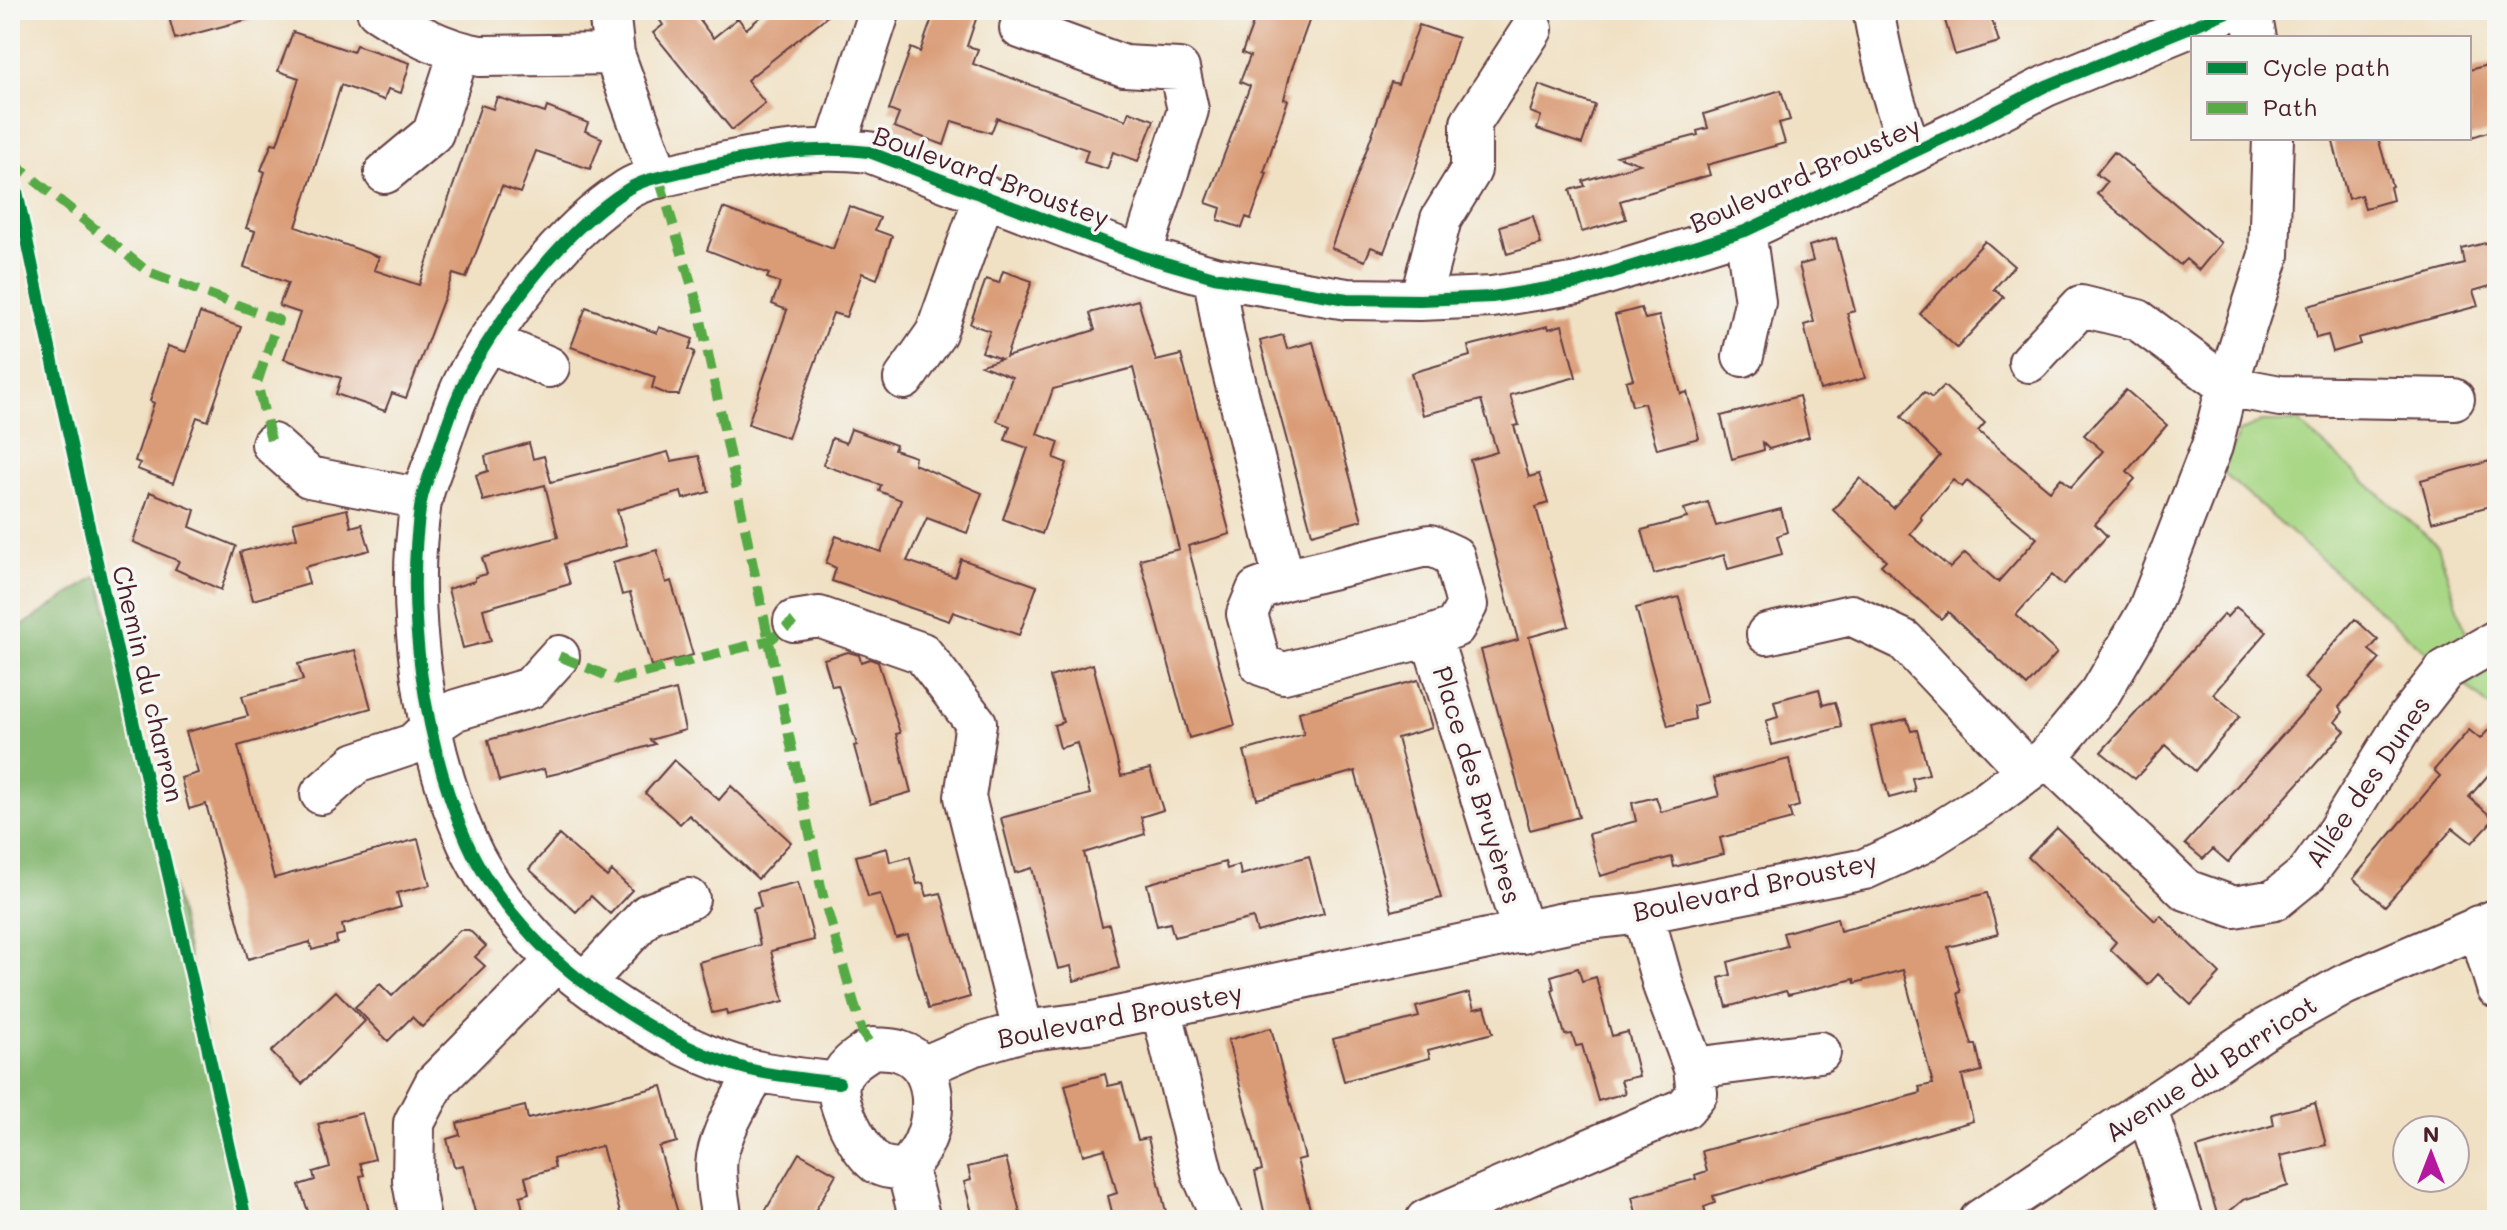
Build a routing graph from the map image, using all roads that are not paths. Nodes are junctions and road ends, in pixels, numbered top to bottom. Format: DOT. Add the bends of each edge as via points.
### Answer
graph roads {
  1 [pos="377,10"];
  2 [pos="609,10"];
  3 [pos="880,10"];
  4 [pos="1873,10"];
  5 [pos="2232,10"];
  6 [pos="2250,10"];
  7 [pos="1020,28"];
  8 [pos="1532,29"];
  9 [pos="2256,36"];
  10 [pos="459,53"];
  11 [pos="614,54"];
  12 [pos="2273,140"];
  13 [pos="835,148"];
  14 [pos="1912,151"];
  15 [pos="385,173"];
  16 [pos="659,178"];
  17 [pos="984,198"];
  18 [pos="1745,231"];
  19 [pos="1141,256"];
  20 [pos="1214,277"];
  21 [pos="1420,300"];
  22 [pos="490,342"];
  23 [pos="1743,356"];
  24 [pos="2029,362"];
  25 [pos="549,367"];
  26 [pos="904,379"];
  27 [pos="2227,386"];
  28 [pos="2454,399"];
  29 [pos="272,444"];
  30 [pos="422,499"];
  31 [pos="1284,580"];
  32 [pos="794,621"];
  33 [pos="1767,634"];
  34 [pos="1431,636"];
  35 [pos="2497,640"];
  36 [pos="559,656"];
  37 [pos="432,726"];
  38 [pos="2038,764"];
  39 [pos="321,794"];
  40 [pos="689,899"];
  41 [pos="1643,913"];
  42 [pos="2488,923"];
  43 [pos="1523,933"];
  44 [pos="570,972"];
  45 [pos="2497,988"];
  46 [pos="1161,1008"];
  47 [pos="1023,1031"];
  48 [pos="1820,1052"];
  49 [pos="923,1067"];
  50 [pos="1694,1068"];
  51 [pos="757,1071"];
  52 [pos="839,1083"];
  53 [pos="2147,1110"];
  54 [pos="907,1169"];
  55 [pos="420,1220"];
  56 [pos="722,1220"];
  57 [pos="920,1220"];
  58 [pos="1223,1220"];
  59 [pos="1426,1220"];
  60 [pos="1980,1220"];
  61 [pos="2183,1220"];
  1 -- 10 [label="street"];
  2 -- 11 [label="street"];
  3 -- 13 [label="street"];
  4 -- 14 [label="street" via="1882,64"];
  5 -- 14 [label="street, Boulevard Broustey" via="2046,86"];
  6 -- 9 [label="street"];
  7 -- 19 [label="street" via="1124,66 1179,69 1188,110"];
  8 -- 21 [label="street" via="1471,123 1471,170 1441,219"];
  10 -- 11 [label="street"];
  10 -- 15 [label="street" via="433,133"];
  11 -- 16 [label="street"];
  12 -- 27 [label="street, Boulevard Broustey" via="2269,255"];
  13 -- 16 [label="street, Boulevard Broustey" via="787,150"];
  13 -- 17 [label="street, Boulevard Broustey" via="869,152"];
  14 -- 18 [label="street, Boulevard Broustey"];
  16 -- 22 [label="street, Boulevard Broustey" via="632,187 600,209 518,294"];
  17 -- 19 [label="street, Boulevard Broustey"];
  17 -- 26 [label="street" via="936,333"];
  18 -- 21 [label="street, Boulevard Broustey" via="1578,283 1492,297"];
  18 -- 23 [label="street" via="1755,302"];
  19 -- 20 [label="street, Boulevard Broustey"];
  20 -- 21 [label="street, Boulevard Broustey" via="1347,299"];
  20 -- 31 [label="street"];
  22 -- 25 [label="street"];
  22 -- 30 [label="street, Boulevard Broustey" via="460,394"];
  24 -- 27 [label="street" via="2081,306 2138,320"];
  27 -- 28 [label="street" via="2280,396"];
  27 -- 38 [label="street, Boulevard Broustey" via="2212,446 2147,613 2101,692"];
  29 -- 30 [label="street" via="309,477"];
  30 -- 37 [label="street, Boulevard Broustey" via="417,629"];
  31 -- 34 [label="street, Place des Bruyères" via="1430,545 1454,556 1467,605 1455,627"];
  31 -- 34 [label="street, Place des Bruyères" via="1257,590 1247,614 1261,665 1284,673"];
  32 -- 47 [label="street" via="819,617 922,653 976,723 965,797"];
  33 -- 38 [label="street, Allée des Dunes" via="1851,615 1904,640"];
  34 -- 43 [label="street, Place des Bruyères"];
  35 -- 38 [label="street, Allée des Dunes" via="2445,670 2406,720 2307,874 2275,900 2234,907 2186,890"];
  36 -- 37 [label="street" via="530,688 456,710"];
  37 -- 39 [label="street" via="413,744 356,763"];
  37 -- 44 [label="street, Boulevard Broustey" via="447,788 469,845 494,889"];
  38 -- 41 [label="street, Boulevard Broustey" via="1920,844 1865,869"];
  40 -- 44 [label="street" via="648,914"];
  41 -- 43 [label="street, Boulevard Broustey"];
  41 -- 50 [label="street"];
  42 -- 45 [label="street"];
  42 -- 53 [label="street, Avenue du Barricot" via="2344,985 2265,1029"];
  43 -- 46 [label="street, Boulevard Broustey"];
  44 -- 51 [label="street, Boulevard Broustey" via="640,1021"];
  44 -- 55 [label="street" via="435,1083 414,1123 413,1181"];
  46 -- 47 [label="street, Boulevard Broustey"];
  46 -- 58 [label="street" via="1203,1176"];
  47 -- 49 [label="street, Boulevard Broustey"];
  48 -- 50 [label="street"];
  49 -- 52 [label="street" via="898,1050 873,1048 853,1060"];
  49 -- 54 [label="street" via="933,1099 931,1116 923,1146"];
  50 -- 59 [label="street" via="1697,1093 1685,1108"];
  51 -- 52 [label="street, Boulevard Broustey"];
  51 -- 56 [label="street" via="728,1123 717,1158"];
  52 -- 54 [label="street" via="849,1126 862,1147 878,1164"];
  53 -- 60 [label="street, Avenue du Barricot"];
  53 -- 61 [label="street"];
  54 -- 57 [label="street"];
}
